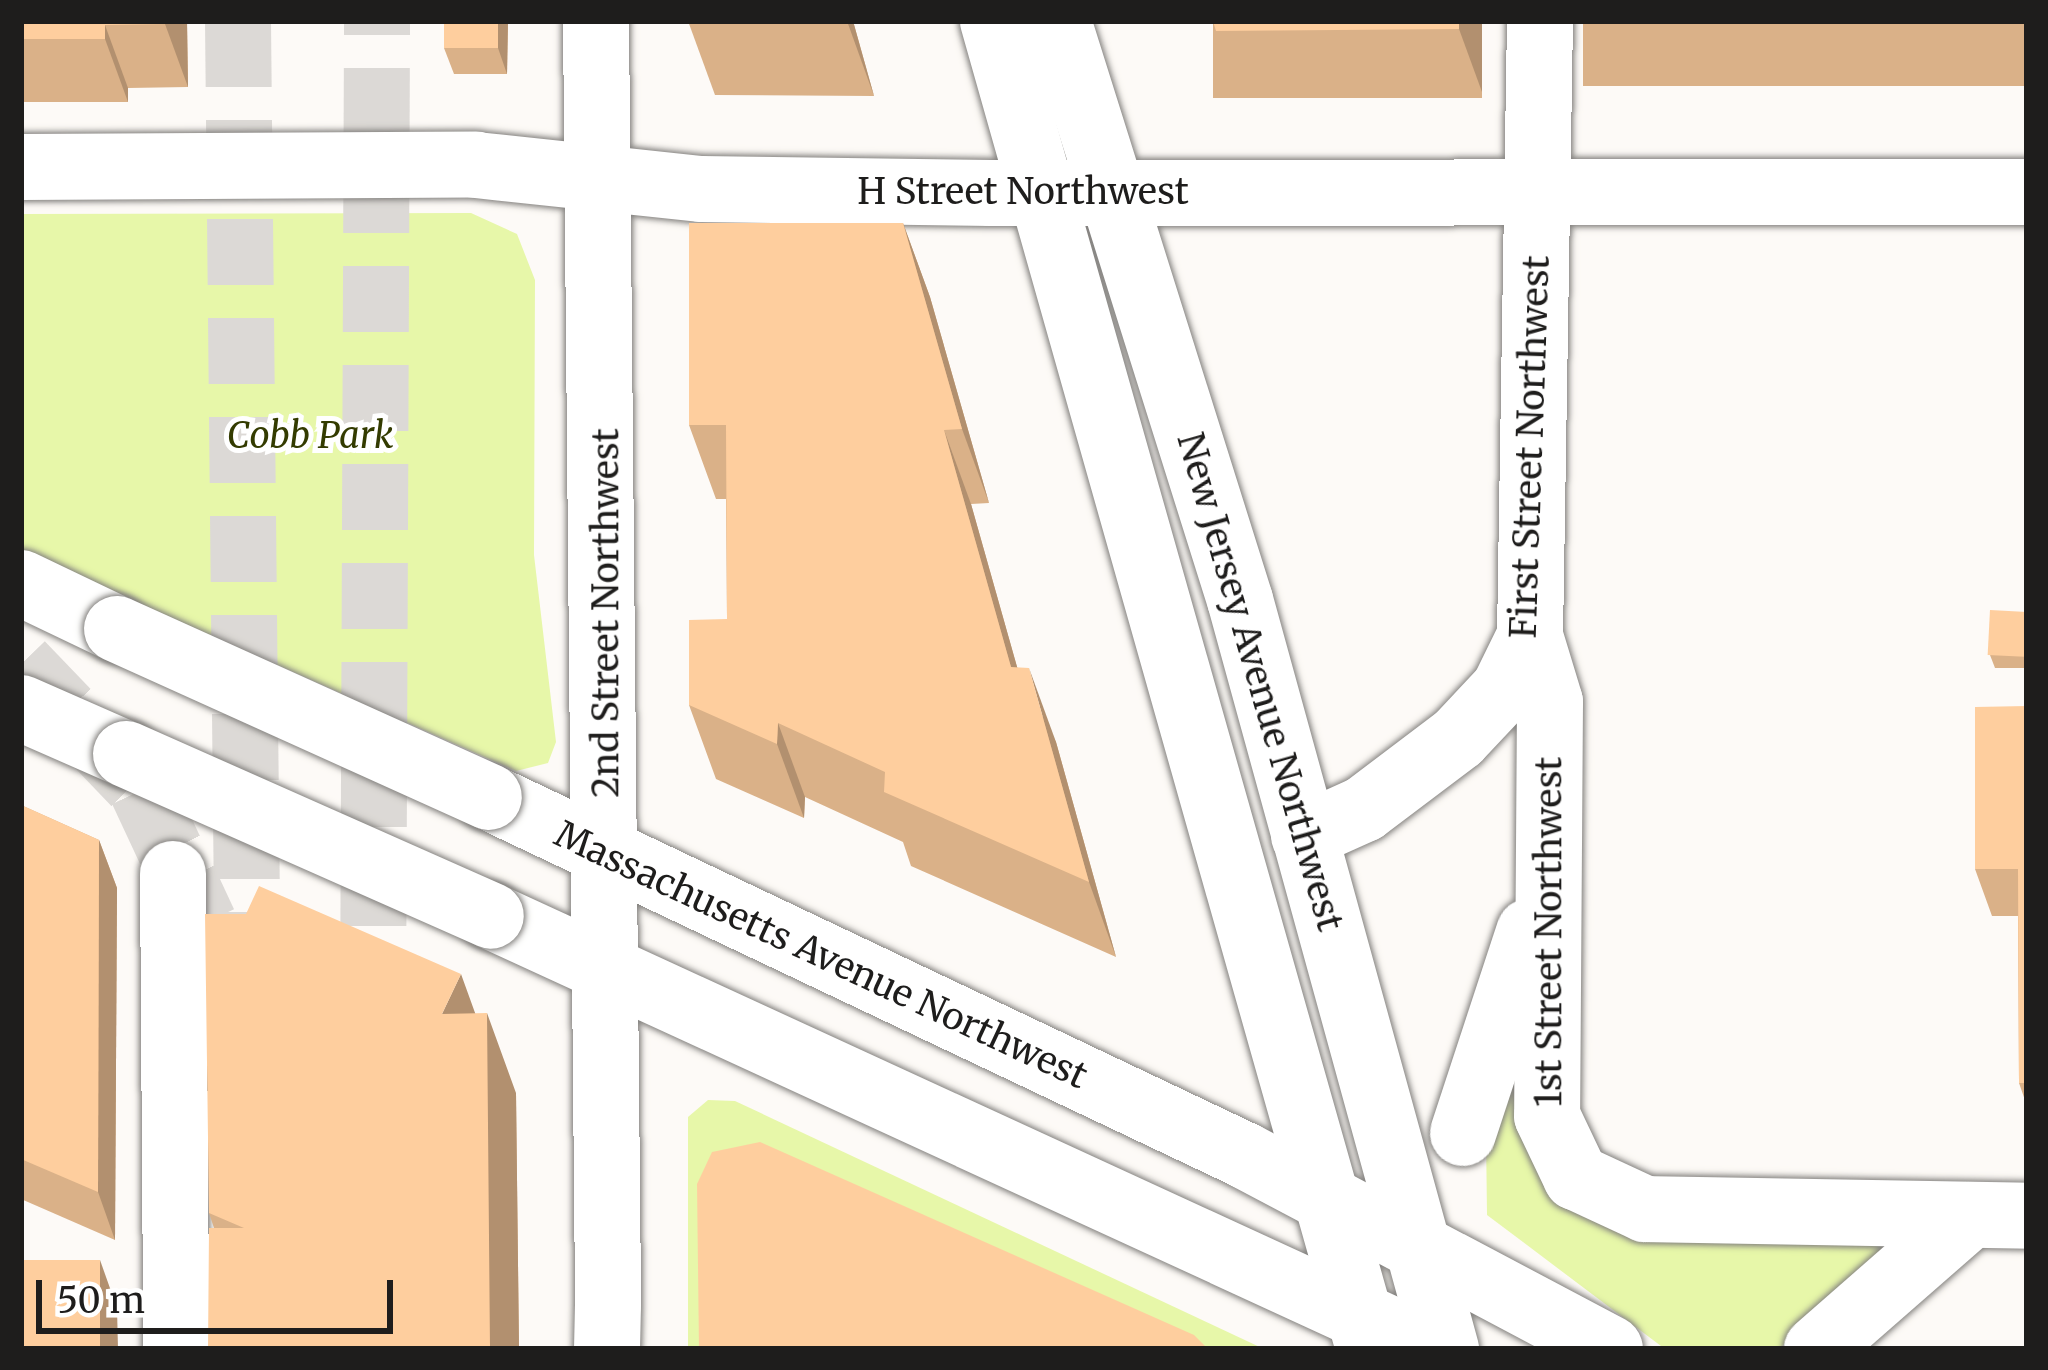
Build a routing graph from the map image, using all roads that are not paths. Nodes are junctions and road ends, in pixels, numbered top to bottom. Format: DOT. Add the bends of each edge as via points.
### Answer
graph roads {
  1 [pos="596,21"];
  2 [pos="993,21"];
  3 [pos="1058,21"];
  4 [pos="1540,21"];
  5 [pos="21,167"];
  6 [pos="600,179"];
  7 [pos="1538,192"];
  8 [pos="2027,192"];
  9 [pos="1040,193"];
  10 [pos="1113,193"];
  11 [pos="21,584"];
  12 [pos="1531,637"];
  13 [pos="21,708"];
  14 [pos="1304,836"];
  15 [pos="607,850"];
  16 [pos="172,874"];
  17 [pos="1545,905"];
  18 [pos="606,970"];
  19 [pos="1463,1133"];
  20 [pos="1326,1198"];
  21 [pos="1998,1216"];
  22 [pos="1417,1245"];
  23 [pos="1364,1332"];
  24 [pos="609,1334"];
  25 [pos="176,1349"];
  26 [pos="1432,1349"];
  27 [pos="1446,1349"];
  28 [pos="1610,1349"];
  29 [pos="1817,1349"];
  1 -- 6 [label="main road, 2nd Street Northwest"];
  2 -- 9 [label="main road, New Jersey Avenue Northwest"];
  3 -- 10 [label="main road, New Jersey Avenue Northwest"];
  4 -- 7 [label="main road, First Street Northwest"];
  5 -- 6 [label="main road, H Street Northwest" via="476,165"];
  6 -- 9 [label="main road, H Street Northwest"];
  6 -- 15 [label="main road, 2nd Street Northwest"];
  7 -- 8 [label="main road, H Street Northwest"];
  7 -- 10 [label="main road, H Street Northwest"];
  7 -- 12 [label="main road, First Street Northwest"];
  9 -- 10 [label="main road, H Street Northwest"];
  9 -- 20 [label="main road, New Jersey Avenue Northwest"];
  10 -- 14 [label="main road, New Jersey Avenue Northwest"];
  11 -- 15 [label="main road, Massachusetts Avenue Northwest, bridge"];
  12 -- 14 [label="main road, First Street Northwest" via="1504,689 1458,738 1364,808"];
  12 -- 17 [label="main road, 1st Street Northwest" via="1550,702"];
  13 -- 18 [label="main road, bridge"];
  14 -- 22 [label="main road, New Jersey Avenue Northwest"];
  15 -- 18 [label="main road, 2nd Street Northwest"];
  15 -- 20 [label="main road, Massachusetts Avenue Northwest"];
  16 -- 25 [label="main road"];
  17 -- 19 [label="main road" via="1523,942"];
  17 -- 21 [label="main road, 1st Street Northwest" via="1553,1141 1576,1177 1615,1201"];
  18 -- 23 [label="main road"];
  18 -- 24 [label="main road, 2nd Street Northwest"];
  20 -- 22 [label="main road, Massachusetts Avenue Northwest"];
  20 -- 23 [label="main road, New Jersey Avenue Northwest"];
  21 -- 29 [label="main road"];
  22 -- 27 [label="main road, New Jersey Avenue Northwest"];
  22 -- 28 [label="main road, Massachusetts Avenue Northwest"];
  23 -- 26 [label="main road"];
}
